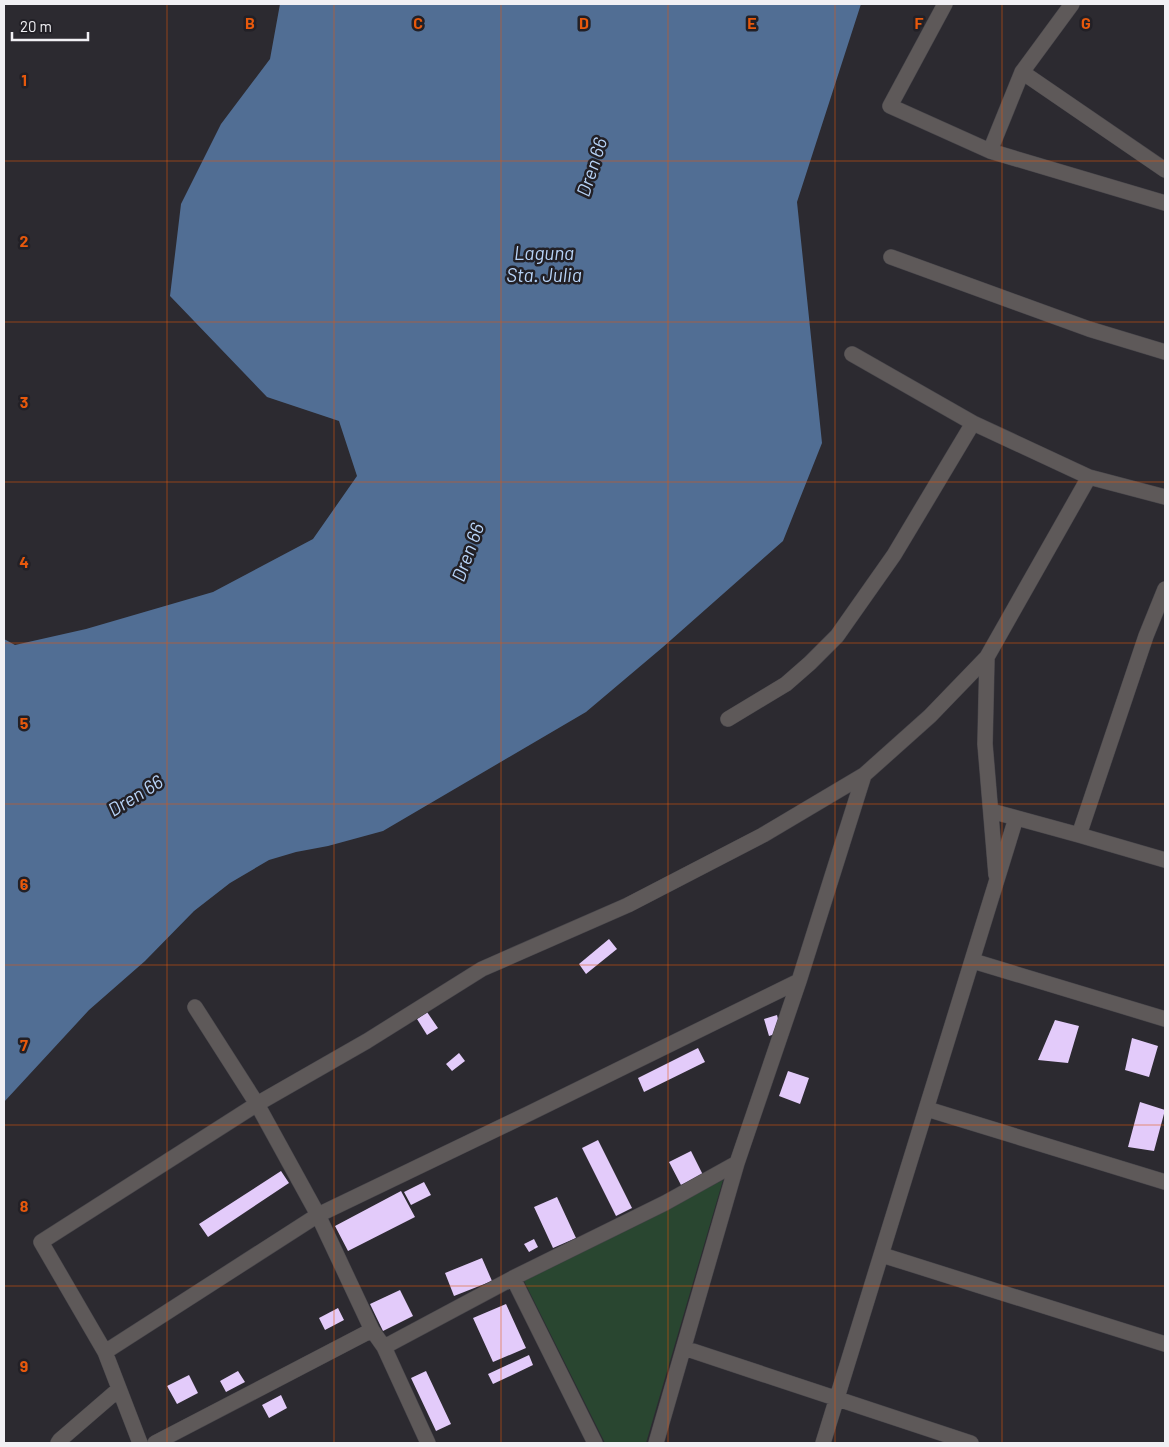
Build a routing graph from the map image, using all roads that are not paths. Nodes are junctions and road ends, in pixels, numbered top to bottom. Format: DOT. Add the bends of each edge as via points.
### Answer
graph roads {
  1 [pos="945,4"];
  2 [pos="1072,4"];
  3 [pos="1022,72"];
  4 [pos="990,151"];
  5 [pos="1165,170"];
  6 [pos="1165,203"];
  7 [pos="891,257"];
  8 [pos="1165,352"];
  9 [pos="852,354"];
  10 [pos="973,422"];
  11 [pos="1089,477"];
  12 [pos="1165,497"];
  13 [pos="1165,589"];
  14 [pos="987,657"];
  15 [pos="728,719"];
  16 [pos="864,775"];
  17 [pos="991,811"];
  18 [pos="1016,818"];
  19 [pos="1080,835"];
  20 [pos="1165,860"];
  21 [pos="997,886"];
  22 [pos="973,961"];
  23 [pos="799,980"];
  24 [pos="195,1007"];
  25 [pos="1165,1019"];
  26 [pos="257,1104"];
  27 [pos="927,1110"];
  28 [pos="737,1163"];
  29 [pos="1165,1182"];
  30 [pos="318,1215"];
  31 [pos="882,1255"];
  32 [pos="513,1278"];
  33 [pos="372,1330"];
  34 [pos="1165,1344"];
  35 [pos="384,1347"];
  36 [pos="684,1348"];
  37 [pos="105,1352"];
  38 [pos="119,1389"];
  39 [pos="837,1399"];
  40 [pos="58,1443"];
  41 [pos="140,1443"];
  42 [pos="155,1443"];
  43 [pos="428,1443"];
  44 [pos="595,1443"];
  45 [pos="656,1443"];
  46 [pos="823,1443"];
  47 [pos="971,1443"];
  1 -- 4 [label="street" via="890,106"];
  2 -- 3 [label="street"];
  3 -- 4 [label="street"];
  3 -- 5 [label="street"];
  4 -- 6 [label="street"];
  7 -- 8 [label="street" via="1089,329"];
  9 -- 10 [label="street"];
  10 -- 11 [label="street"];
  10 -- 15 [label="street" via="894,555 837,636 786,684"];
  11 -- 12 [label="street"];
  11 -- 14 [label="street"];
  13 -- 19 [label="street" via="1146,636"];
  14 -- 16 [label="street" via="930,716"];
  14 -- 17 [label="street" via="985,744"];
  16 -- 23 [label="street"];
  16 -- 26 [label="street" via="763,836 628,905 482,969 367,1041"];
  17 -- 18 [label="street"];
  17 -- 21 [label="street"];
  18 -- 19 [label="street"];
  18 -- 21 [label="street"];
  19 -- 20 [label="street"];
  21 -- 22 [label="street"];
  22 -- 25 [label="street"];
  22 -- 27 [label="street"];
  23 -- 28 [label="street"];
  23 -- 30 [label="street"];
  24 -- 26 [label="street"];
  26 -- 30 [label="street"];
  26 -- 37 [label="street" via="41,1242"];
  27 -- 29 [label="street"];
  27 -- 31 [label="street"];
  28 -- 32 [label="street"];
  28 -- 36 [label="street"];
  30 -- 33 [label="street"];
  30 -- 37 [label="street"];
  31 -- 34 [label="street"];
  31 -- 39 [label="street"];
  32 -- 35 [label="street"];
  32 -- 44 [label="street"];
  33 -- 35 [label="street"];
  33 -- 42 [label="street"];
  35 -- 43 [label="street"];
  36 -- 39 [label="street"];
  36 -- 45 [label="street"];
  37 -- 38 [label="street"];
  38 -- 40 [label="street"];
  38 -- 41 [label="street"];
  39 -- 46 [label="street"];
  39 -- 47 [label="street"];
}
